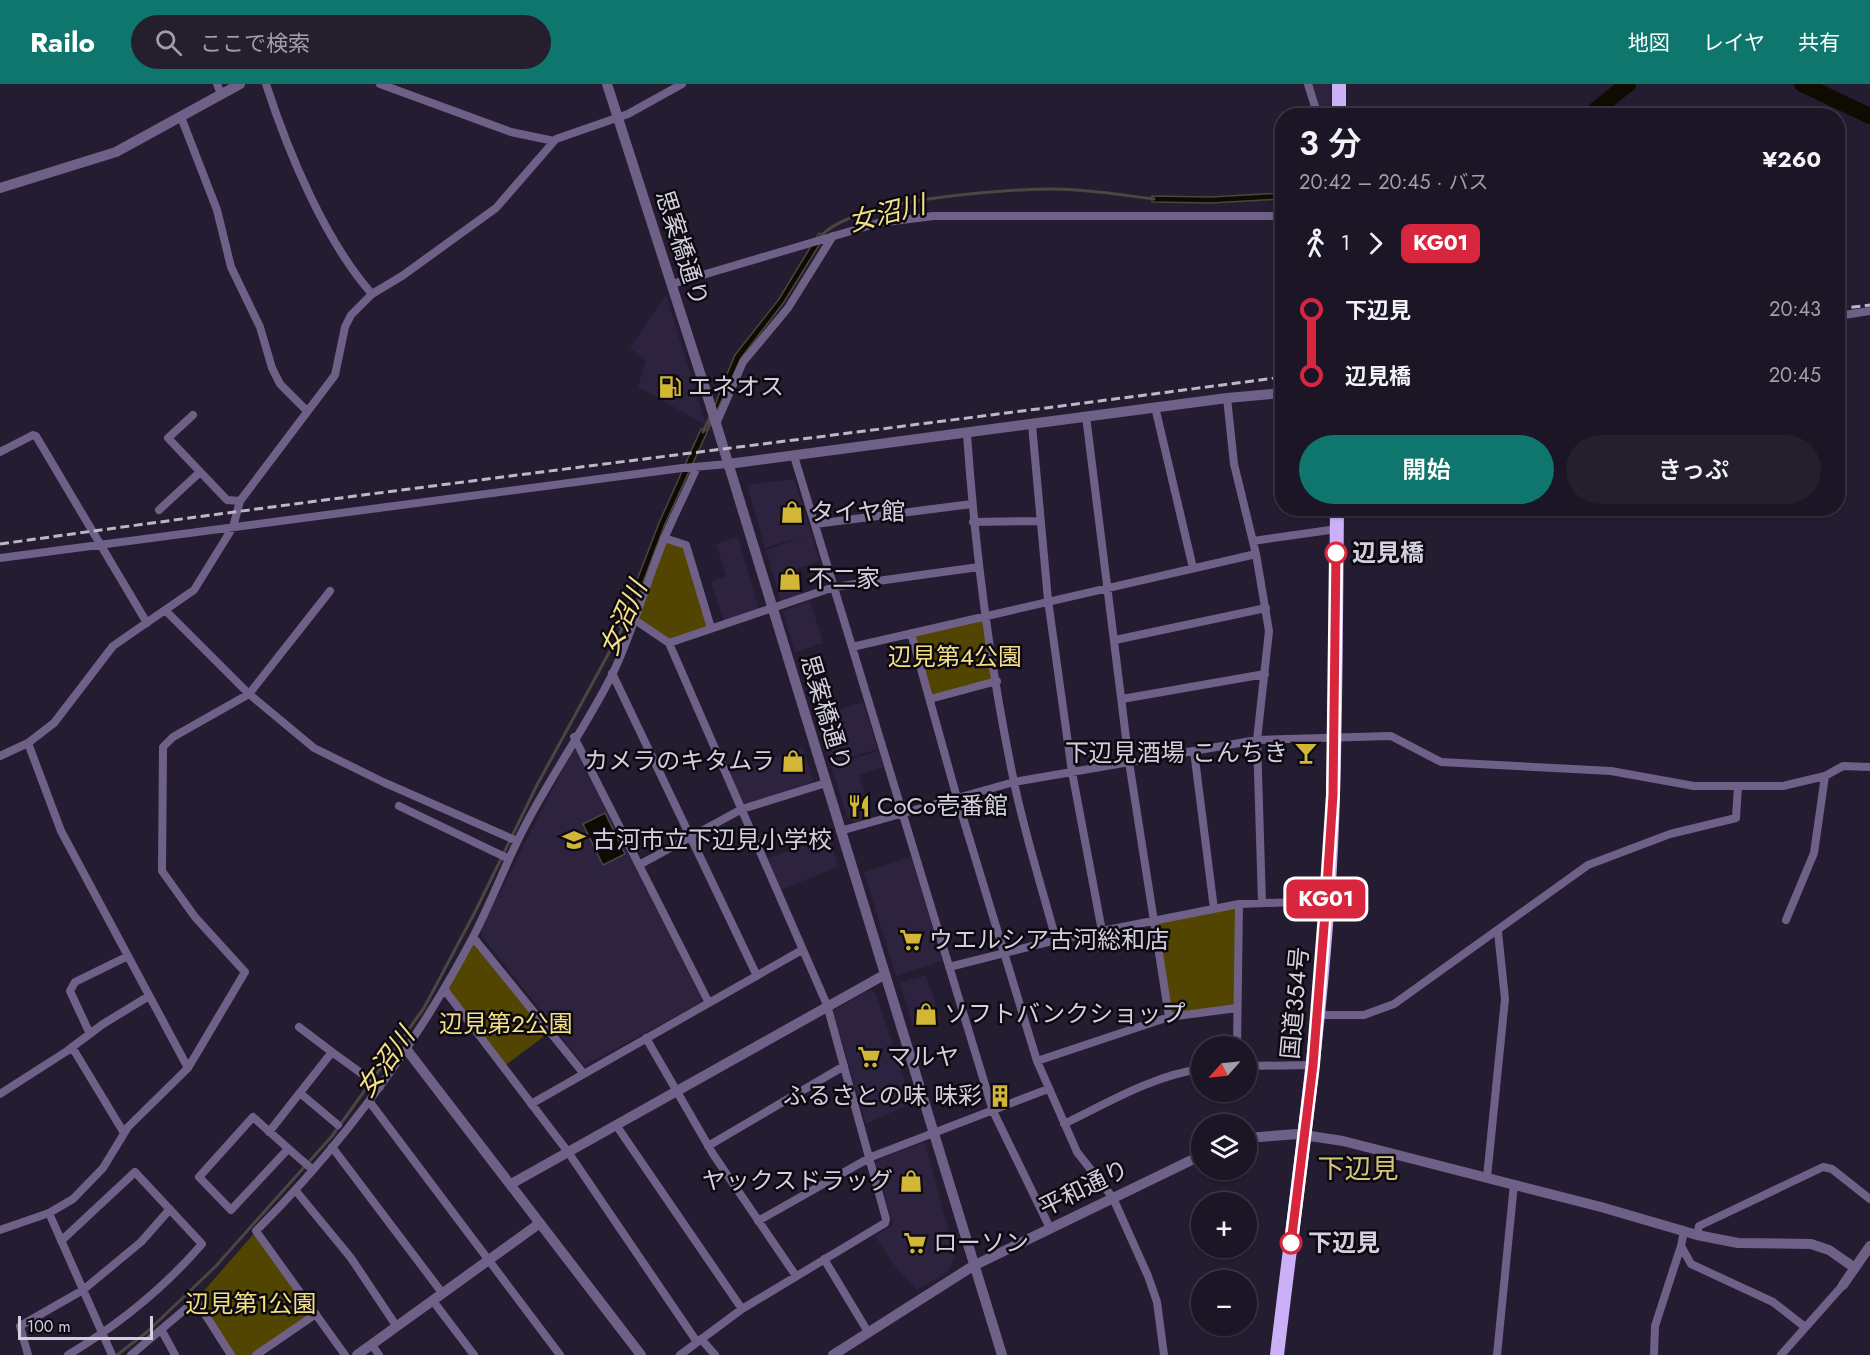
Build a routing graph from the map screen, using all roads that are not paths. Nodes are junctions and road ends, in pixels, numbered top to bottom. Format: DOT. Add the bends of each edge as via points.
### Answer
graph roads {
  1 [pos="240,84"];
  2 [pos="266,84"];
  3 [pos="380,84"];
  4 [pos="607,84"];
  5 [pos="682,84"];
  6 [pos="1308,84"];
  7 [pos="1339,84"];
  8 [pos="219,89"];
  9 [pos="1316,108"];
  10 [pos="1339,108"];
  11 [pos="181,117"];
  12 [pos="618,118"];
  13 [pos="554,141"];
  14 [pos="0,188"];
  15 [pos="1275,216"];
  16 [pos="829,237"];
  17 [pos="672,284"];
  18 [pos="372,294"];
  19 [pos="1870,311"];
  20 [pos="1845,315"];
  21 [pos="1275,394"];
  22 [pos="1227,398"];
  23 [pos="1155,407"];
  24 [pos="307,411"];
  25 [pos="193,415"];
  26 [pos="1086,416"];
  27 [pos="715,421"];
  28 [pos="1032,425"];
  29 [pos="966,434"];
  30 [pos="0,452"];
  31 [pos="794,456"];
  32 [pos="728,464"];
  33 [pos="690,467"];
  34 [pos="200,472"];
  35 [pos="240,501"];
  36 [pos="972,504"];
  37 [pos="159,510"];
  38 [pos="1337,516"];
  39 [pos="1040,521"];
  40 [pos="973,522"];
  41 [pos="815,525"];
  42 [pos="233,527"];
  43 [pos="1336,529"];
  44 [pos="664,538"];
  45 [pos="1253,541"];
  46 [pos="101,544"];
  47 [pos="1256,554"];
  48 [pos="0,558"];
  49 [pos="979,567"];
  50 [pos="1193,568"];
  51 [pos="1109,586"];
  52 [pos="834,587"];
  53 [pos="330,591"];
  54 [pos="1048,600"];
  55 [pos="772,608"];
  56 [pos="1266,608"];
  57 [pos="165,610"];
  58 [pos="985,615"];
  59 [pos="635,620"];
  60 [pos="147,623"];
  61 [pos="711,628"];
  62 [pos="911,633"];
  63 [pos="1115,640"];
  64 [pos="669,643"];
  65 [pos="852,647"];
  66 [pos="612,673"];
  67 [pos="1264,674"];
  68 [pos="997,681"];
  69 [pos="249,694"];
  70 [pos="930,699"];
  71 [pos="1122,699"];
  72 [pos="574,737"];
  73 [pos="1333,739"];
  74 [pos="1257,740"];
  75 [pos="28,743"];
  76 [pos="1194,751"];
  77 [pos="0,756"];
  78 [pos="1129,762"];
  79 [pos="1870,767"];
  80 [pos="1072,772"];
  81 [pos="1825,776"];
  82 [pos="1014,782"];
  83 [pos="826,783"];
  84 [pos="1738,787"];
  85 [pos="957,798"];
  86 [pos="399,806"];
  87 [pos="742,809"];
  88 [pos="450,812"];
  89 [pos="902,813"];
  90 [pos="442,827"];
  91 [pos="840,831"];
  92 [pos="691,837"];
  93 [pos="517,841"];
  94 [pos="509,859"];
  95 [pos="639,865"];
  96 [pos="1326,901"];
  97 [pos="1262,902"];
  98 [pos="1239,904"];
  99 [pos="1214,909"];
  100 [pos="1786,920"];
  101 [pos="1154,921"];
  102 [pos="1102,931"];
  103 [pos="1498,932"];
  104 [pos="473,937"];
  105 [pos="1056,940"];
  106 [pos="802,950"];
  107 [pos="1004,952"];
  108 [pos="126,957"];
  109 [pos="949,967"];
  110 [pos="884,975"];
  111 [pos="757,976"];
  112 [pos="444,989"];
  113 [pos="149,996"];
  114 [pos="709,1003"];
  115 [pos="827,1005"];
  116 [pos="1237,1008"];
  117 [pos="1318,1015"];
  118 [pos="1169,1017"];
  119 [pos="299,1027"];
  120 [pos="90,1034"];
  121 [pos="1237,1036"];
  122 [pos="646,1038"];
  123 [pos="72,1047"];
  124 [pos="406,1050"];
  125 [pos="332,1052"];
  126 [pos="1037,1061"];
  127 [pos="1313,1065"];
  128 [pos="844,1066"];
  129 [pos="1257,1066"];
  130 [pos="188,1068"];
  131 [pos="1191,1071"];
  132 [pos="584,1074"];
  133 [pos="380,1087"];
  134 [pos="1048,1089"];
  135 [pos="676,1091"];
  136 [pos="300,1093"];
  137 [pos="0,1094"];
  138 [pos="369,1101"];
  139 [pos="531,1104"];
  140 [pos="993,1111"];
  141 [pos="1064,1124"];
  142 [pos="338,1125"];
  143 [pos="616,1125"];
  144 [pos="269,1132"];
  145 [pos="124,1133"];
  146 [pos="932,1134"];
  147 [pos="1303,1136"];
  148 [pos="1257,1138"];
  149 [pos="708,1146"];
  150 [pos="332,1147"];
  151 [pos="288,1149"];
  152 [pos="567,1152"];
  153 [pos="871,1157"];
  154 [pos="1191,1160"];
  155 [pos="313,1170"];
  156 [pos="1487,1177"];
  157 [pos="511,1184"];
  158 [pos="1514,1184"];
  159 [pos="296,1191"];
  160 [pos="1113,1198"];
  161 [pos="1870,1198"];
  162 [pos="170,1209"];
  163 [pos="49,1212"];
  164 [pos="758,1221"];
  165 [pos="540,1223"];
  166 [pos="1050,1228"];
  167 [pos="0,1230"];
  168 [pos="1684,1231"];
  169 [pos="1697,1235"];
  170 [pos="61,1241"];
  171 [pos="1681,1246"];
  172 [pos="1870,1246"];
  173 [pos="489,1260"];
  174 [pos="824,1260"];
  175 [pos="973,1266"];
  176 [pos="1855,1268"];
  177 [pos="796,1276"];
  178 [pos="1843,1285"];
  179 [pos="83,1290"];
  180 [pos="443,1294"];
  181 [pos="433,1301"];
  182 [pos="742,1309"];
  183 [pos="316,1314"];
  184 [pos="397,1327"];
  185 [pos="1804,1327"];
  186 [pos="162,1331"];
  187 [pos="868,1332"];
  188 [pos="103,1334"];
  189 [pos="699,1341"];
  190 [pos="372,1345"];
  191 [pos="469,1353"];
  192 [pos="28,1355"];
  193 [pos="68,1355"];
  194 [pos="112,1355"];
  195 [pos="131,1355"];
  196 [pos="175,1355"];
  197 [pos="231,1355"];
  198 [pos="256,1355"];
  199 [pos="345,1355"];
  200 [pos="357,1355"];
  201 [pos="379,1355"];
  202 [pos="560,1355"];
  203 [pos="641,1355"];
  204 [pos="680,1355"];
  205 [pos="716,1355"];
  206 [pos="833,1355"];
  207 [pos="1002,1355"];
  208 [pos="1164,1355"];
  209 [pos="1277,1355"];
  210 [pos="1497,1355"];
  211 [pos="1654,1355"];
  212 [pos="1781,1355"];
  1 -- 8 [label="street"];
  2 -- 18 [label="street" via="284,139 299,169 349,268"];
  3 -- 13 [label="street" via="512,132"];
  4 -- 12 [label="street, 思案橋通り"];
  5 -- 12 [label="street"];
  6 -- 9 [label="street"];
  7 -- 10 [label="highway"];
  8 -- 11 [label="street"];
  11 -- 14 [label="street" via="116,152"];
  11 -- 24 [label="street" via="217,210 231,267 260,327 272,368 280,384"];
  12 -- 13 [label="street"];
  12 -- 17 [label="street, 思案橋通り"];
  13 -- 18 [label="street" via="496,208"];
  15 -- 16 [label="street" via="933,216 878,223"];
  16 -- 17 [label="street"];
  16 -- 27 [label="street" via="788,308 743,362"];
  17 -- 27 [label="street, 思案橋通り"];
  18 -- 24 [label="street" via="351,315 335,375"];
  19 -- 20 [label="street"];
  21 -- 22 [label="street"];
  22 -- 23 [label="street"];
  22 -- 45 [label="street" via="1234,464"];
  23 -- 26 [label="street"];
  23 -- 50 [label="street"];
  24 -- 35 [label="street"];
  25 -- 34 [label="street" via="168,438"];
  26 -- 28 [label="street"];
  26 -- 51 [label="street"];
  27 -- 32 [label="street, 思案橋通り"];
  28 -- 29 [label="street"];
  28 -- 39 [label="street"];
  29 -- 31 [label="street"];
  29 -- 36 [label="street"];
  30 -- 46 [label="street" via="36,436"];
  31 -- 32 [label="street"];
  31 -- 41 [label="street"];
  32 -- 33 [label="street"];
  32 -- 55 [label="street, 思案橋通り"];
  33 -- 42 [label="street"];
  33 -- 44 [label="street"];
  34 -- 35 [label="street" via="227,500"];
  34 -- 37 [label="street"];
  35 -- 42 [label="street"];
  36 -- 40 [label="street"];
  36 -- 41 [label="street"];
  38 -- 43 [label="highway, 国道354号"];
  39 -- 40 [label="street"];
  39 -- 54 [label="street"];
  40 -- 49 [label="street"];
  41 -- 52 [label="street"];
  42 -- 46 [label="street"];
  42 -- 57 [label="street" via="194,590"];
  43 -- 45 [label="street"];
  43 -- 73 [label="highway, 国道354号"];
  44 -- 59 [label="street"];
  44 -- 61 [label="street" via="686,545"];
  45 -- 47 [label="street"];
  46 -- 48 [label="street"];
  46 -- 60 [label="street"];
  47 -- 50 [label="street"];
  47 -- 56 [label="street"];
  49 -- 52 [label="street"];
  49 -- 58 [label="street"];
  50 -- 51 [label="street"];
  51 -- 54 [label="street"];
  51 -- 63 [label="street"];
  52 -- 55 [label="street"];
  52 -- 65 [label="street"];
  53 -- 69 [label="street"];
  54 -- 58 [label="street"];
  54 -- 80 [label="street"];
  55 -- 61 [label="street"];
  55 -- 83 [label="street, 思案橋通り"];
  56 -- 63 [label="street"];
  56 -- 67 [label="street" via="1269,631"];
  57 -- 60 [label="street"];
  57 -- 69 [label="street"];
  58 -- 62 [label="street"];
  58 -- 68 [label="street"];
  59 -- 64 [label="street"];
  59 -- 66 [label="street"];
  60 -- 75 [label="street" via="113,646 54,723"];
  61 -- 64 [label="street"];
  62 -- 65 [label="street"];
  62 -- 70 [label="street"];
  63 -- 71 [label="street"];
  64 -- 87 [label="street"];
  65 -- 89 [label="street"];
  66 -- 72 [label="street"];
  66 -- 92 [label="street"];
  67 -- 71 [label="street"];
  67 -- 74 [label="street"];
  68 -- 70 [label="street"];
  68 -- 82 [label="street"];
  69 -- 88 [label="street" via="314,748"];
  69 -- 130 [label="street" via="173,737 163,747 162,871 195,917 245,972"];
  70 -- 85 [label="street"];
  71 -- 78 [label="street"];
  72 -- 93 [label="street"];
  72 -- 95 [label="street"];
  73 -- 74 [label="street"];
  73 -- 84 [label="street" via="1391,736 1441,762 1611,771 1694,786"];
  73 -- 96 [label="highway, 国道354号"];
  74 -- 76 [label="street"];
  74 -- 97 [label="street"];
  75 -- 77 [label="street"];
  75 -- 108 [label="street" via="61,831"];
  76 -- 78 [label="street"];
  76 -- 99 [label="street"];
  78 -- 80 [label="street"];
  78 -- 101 [label="street"];
  79 -- 81 [label="street" via="1843,766"];
  80 -- 82 [label="street"];
  80 -- 102 [label="street"];
  81 -- 84 [label="street" via="1783,786"];
  81 -- 100 [label="street" via="1814,853"];
  82 -- 85 [label="street"];
  82 -- 105 [label="street"];
  83 -- 87 [label="street"];
  83 -- 91 [label="street, 思案橋通り"];
  84 -- 103 [label="street" via="1736,818 1670,834 1588,865"];
  85 -- 89 [label="street"];
  85 -- 107 [label="street"];
  86 -- 90 [label="street"];
  87 -- 92 [label="street"];
  87 -- 106 [label="street"];
  88 -- 90 [label="street"];
  88 -- 93 [label="street"];
  89 -- 91 [label="street"];
  89 -- 109 [label="street"];
  90 -- 94 [label="street"];
  91 -- 110 [label="street, 思案橋通り"];
  92 -- 95 [label="street"];
  92 -- 111 [label="street"];
  93 -- 94 [label="street"];
  94 -- 104 [label="street"];
  95 -- 114 [label="street"];
  96 -- 97 [label="street"];
  96 -- 117 [label="highway, 国道354号"];
  97 -- 98 [label="street"];
  98 -- 99 [label="street"];
  98 -- 116 [label="street"];
  99 -- 101 [label="street"];
  101 -- 102 [label="street"];
  101 -- 118 [label="street"];
  102 -- 105 [label="street"];
  103 -- 117 [label="street" via="1394,1004 1364,1015"];
  103 -- 156 [label="street" via="1505,999"];
  104 -- 112 [label="street"];
  104 -- 132 [label="street"];
  105 -- 107 [label="street"];
  106 -- 111 [label="street"];
  106 -- 115 [label="street"];
  107 -- 109 [label="street"];
  107 -- 126 [label="street"];
  108 -- 113 [label="street"];
  108 -- 120 [label="street" via="75,982 70,991"];
  109 -- 140 [label="street"];
  110 -- 115 [label="street"];
  110 -- 146 [label="street, 思案橋通り"];
  111 -- 114 [label="street"];
  112 -- 124 [label="street"];
  112 -- 139 [label="street"];
  113 -- 120 [label="street"];
  113 -- 130 [label="street"];
  114 -- 122 [label="street"];
  115 -- 128 [label="street"];
  115 -- 135 [label="street"];
  116 -- 118 [label="street"];
  116 -- 121 [label="street"];
  117 -- 127 [label="highway, 国道354号"];
  118 -- 126 [label="street"];
  119 -- 125 [label="street"];
  120 -- 123 [label="street"];
  122 -- 132 [label="street"];
  122 -- 135 [label="street"];
  123 -- 137 [label="street"];
  123 -- 145 [label="street"];
  124 -- 133 [label="street"];
  124 -- 157 [label="street"];
  125 -- 133 [label="street"];
  125 -- 136 [label="street"];
  126 -- 134 [label="street"];
  127 -- 129 [label="street"];
  127 -- 147 [label="highway, 国道354号"];
  128 -- 149 [label="street"];
  128 -- 153 [label="street"];
  130 -- 145 [label="street" via="161,1091"];
  131 -- 141 [label="street" via="1122,1095"];
  132 -- 139 [label="street"];
  133 -- 138 [label="street"];
  134 -- 140 [label="street"];
  134 -- 141 [label="street"];
  135 -- 143 [label="street"];
  135 -- 149 [label="street"];
  136 -- 142 [label="street"];
  136 -- 144 [label="street"];
  138 -- 150 [label="street"];
  138 -- 173 [label="street"];
  139 -- 152 [label="street"];
  140 -- 146 [label="street"];
  140 -- 166 [label="street"];
  141 -- 160 [label="street" via="1077,1152"];
  143 -- 152 [label="street"];
  143 -- 182 [label="street"];
  144 -- 151 [label="street"];
  144 -- 151 [label="street" via="253,1117 200,1177 231,1210"];
  145 -- 163 [label="street" via="103,1168 73,1199"];
  146 -- 153 [label="street"];
  146 -- 175 [label="street, 思案橋通り"];
  147 -- 148 [label="street"];
  147 -- 156 [label="street" via="1343,1141"];
  147 -- 209 [label="highway, 国道354号"];
  149 -- 164 [label="street"];
  150 -- 155 [label="street"];
  150 -- 180 [label="street"];
  151 -- 155 [label="street"];
  152 -- 157 [label="street"];
  152 -- 189 [label="street"];
  153 -- 164 [label="street"];
  153 -- 174 [label="street" via="885,1223"];
  154 -- 160 [label="street, 平和通り"];
  155 -- 159 [label="street"];
  156 -- 158 [label="street"];
  157 -- 165 [label="street"];
  158 -- 168 [label="street"];
  158 -- 210 [label="street"];
  159 -- 183 [label="street" via="256,1231"];
  159 -- 184 [label="street" via="351,1258"];
  160 -- 166 [label="street, 平和通り"];
  160 -- 208 [label="street" via="1157,1302"];
  161 -- 169 [label="street" via="1832,1169 1823,1167 1699,1226"];
  162 -- 170 [label="street" via="135,1172"];
  162 -- 179 [label="street" via="141,1242"];
  162 -- 188 [label="street" via="202,1244 177,1272"];
  163 -- 167 [label="street"];
  163 -- 170 [label="street"];
  164 -- 177 [label="street"];
  165 -- 173 [label="street"];
  165 -- 203 [label="street"];
  166 -- 175 [label="street, 平和通り"];
  168 -- 169 [label="street"];
  168 -- 171 [label="street"];
  169 -- 176 [label="street" via="1738,1243 1811,1244 1829,1250"];
  170 -- 179 [label="street"];
  171 -- 185 [label="street" via="1691,1264 1773,1302"];
  171 -- 211 [label="street" via="1655,1326"];
  172 -- 176 [label="street"];
  173 -- 180 [label="street"];
  173 -- 202 [label="street"];
  174 -- 177 [label="street"];
  174 -- 187 [label="street"];
  175 -- 187 [label="street, 平和通り"];
  175 -- 207 [label="street, 思案橋通り"];
  176 -- 178 [label="street"];
  177 -- 182 [label="street"];
  178 -- 185 [label="street"];
  179 -- 188 [label="street"];
  179 -- 192 [label="street" via="20,1326"];
  180 -- 181 [label="street"];
  181 -- 184 [label="street"];
  181 -- 191 [label="street"];
  182 -- 189 [label="street"];
  183 -- 198 [label="street"];
  183 -- 199 [label="street"];
  184 -- 190 [label="street"];
  185 -- 212 [label="street"];
  186 -- 195 [label="street"];
  186 -- 196 [label="street"];
  186 -- 197 [label="street" via="195,1300"];
  187 -- 206 [label="street, 平和通り"];
  188 -- 193 [label="street"];
  188 -- 194 [label="street"];
  189 -- 204 [label="street"];
  189 -- 205 [label="street"];
  190 -- 200 [label="street"];
  190 -- 201 [label="street"];
}
